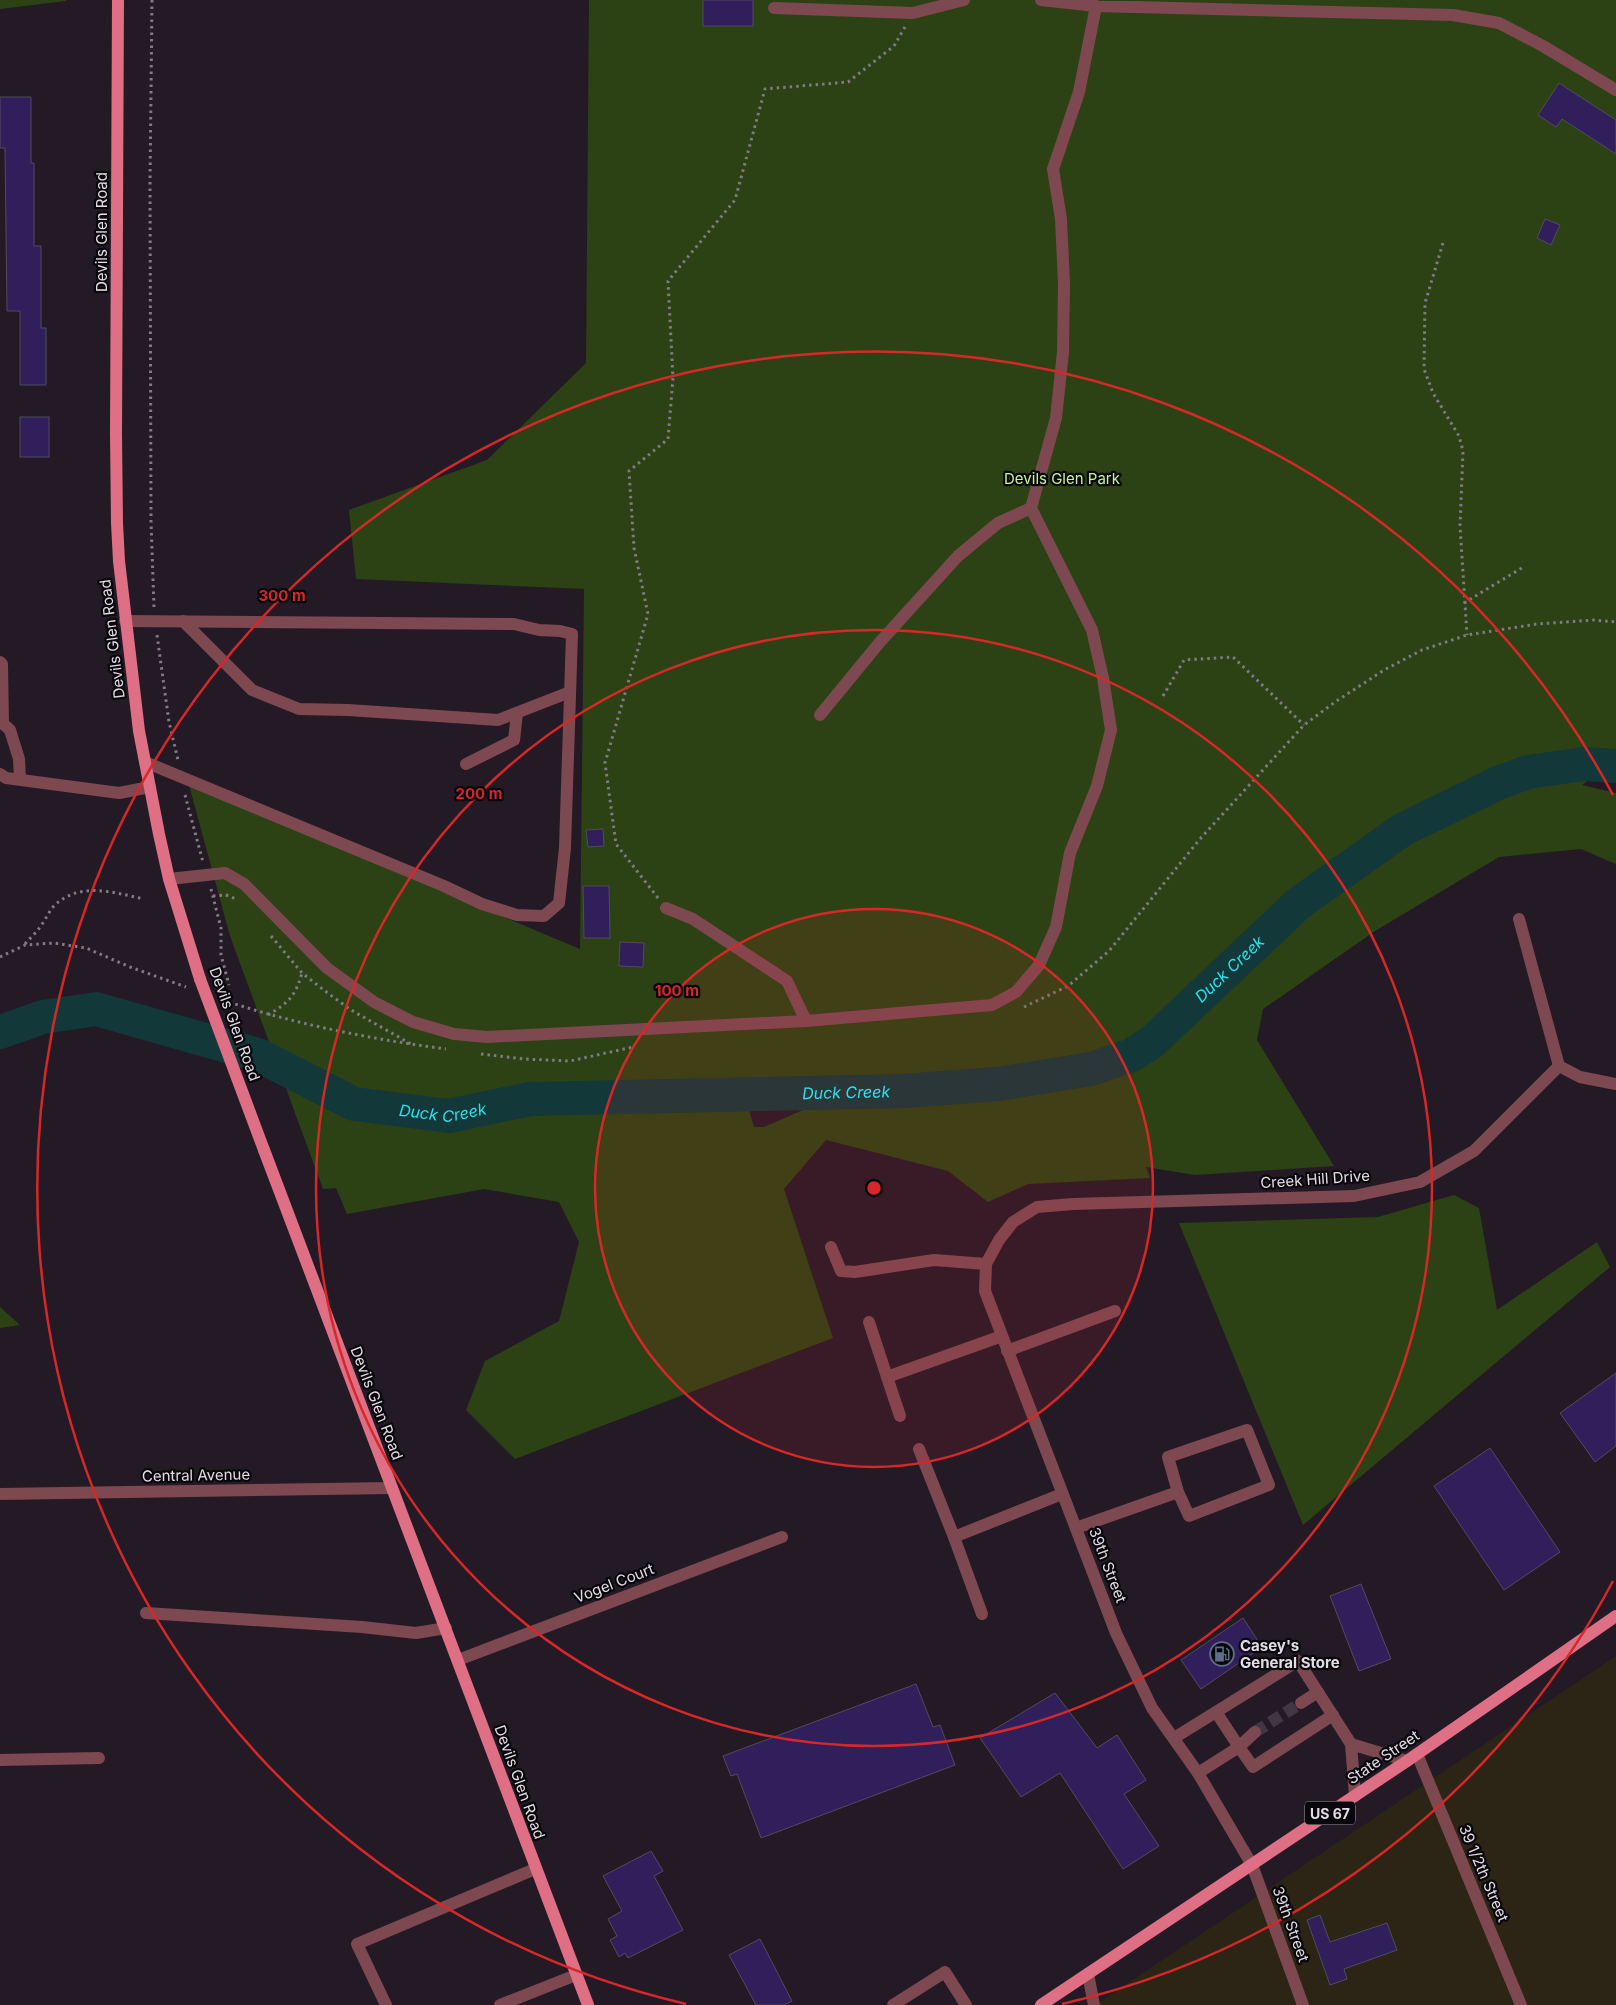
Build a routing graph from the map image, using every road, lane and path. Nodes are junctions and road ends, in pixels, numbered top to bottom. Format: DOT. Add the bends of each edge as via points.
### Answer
graph roads {
  1 [pos="118,0"];
  2 [pos="152,0"];
  3 [pos="964,0"];
  4 [pos="1041,0"];
  5 [pos="1096,6"];
  6 [pos="774,8"];
  7 [pos="913,12"];
  8 [pos="1616,90"];
  9 [pos="1443,243"];
  10 [pos="1031,508"];
  11 [pos="1525,566"];
  12 [pos="1464,603"];
  13 [pos="126,621"];
  14 [pos="155,621"];
  15 [pos="183,621"];
  16 [pos="1616,622"];
  17 [pos="1467,635"];
  18 [pos="0,662"];
  19 [pos="570,692"];
  20 [pos="1163,696"];
  21 [pos="517,712"];
  22 [pos="820,715"];
  23 [pos="2,722"];
  24 [pos="1304,725"];
  25 [pos="145,762"];
  26 [pos="466,764"];
  27 [pos="0,774"];
  28 [pos="181,777"];
  29 [pos="20,780"];
  30 [pos="150,787"];
  31 [pos="207,876"];
  32 [pos="169,879"];
  33 [pos="144,899"];
  34 [pos="666,908"];
  35 [pos="1519,919"];
  36 [pos="25,945"];
  37 [pos="0,957"];
  38 [pos="302,972"];
  39 [pos="229,985"];
  40 [pos="188,988"];
  41 [pos="214,997"];
  42 [pos="1017,1010"];
  43 [pos="267,1015"];
  44 [pos="806,1021"];
  45 [pos="636,1046"];
  46 [pos="450,1050"];
  47 [pos="478,1053"];
  48 [pos="1559,1066"];
  49 [pos="1616,1084"];
  50 [pos="1117,1203"];
  51 [pos="831,1247"];
  52 [pos="986,1264"];
  53 [pos="1115,1311"];
  54 [pos="869,1322"];
  55 [pos="1002,1336"];
  56 [pos="1008,1351"];
  57 [pos="887,1377"];
  58 [pos="900,1416"];
  59 [pos="919,1449"];
  60 [pos="392,1488"];
  61 [pos="1178,1492"];
  62 [pos="0,1494"];
  63 [pos="1062,1494"];
  64 [pos="1076,1528"];
  65 [pos="782,1537"];
  66 [pos="954,1537"];
  67 [pos="146,1613"];
  68 [pos="982,1614"];
  69 [pos="1616,1616"];
  70 [pos="446,1628"];
  71 [pos="458,1660"];
  72 [pos="1318,1692"];
  73 [pos="1301,1703"];
  74 [pos="1216,1712"];
  75 [pos="1333,1715"];
  76 [pos="1255,1732"];
  77 [pos="1174,1738"];
  78 [pos="1351,1744"];
  79 [pos="1239,1747"];
  80 [pos="99,1758"];
  81 [pos="1412,1758"];
  82 [pos="0,1760"];
  83 [pos="1198,1773"];
  84 [pos="1355,1796"];
  85 [pos="1252,1865"];
  86 [pos="535,1869"];
  87 [pos="1088,1974"];
  88 [pos="576,1975"];
  89 [pos="386,2005"];
  90 [pos="500,2005"];
  91 [pos="588,2005"];
  92 [pos="893,2005"];
  93 [pos="966,2005"];
  94 [pos="1041,2005"];
  95 [pos="1094,2005"];
  96 [pos="1303,2005"];
  97 [pos="1521,2005"];
  1 -- 13 [label="main road, Devils Glen Road" via="117,513"];
  2 -- 14 [label="path" via="151,521"];
  3 -- 7 [label="street"];
  4 -- 5 [label="street"];
  5 -- 8 [label="street" via="1453,15 1499,23"];
  5 -- 10 [label="street" via="1078,92 1053,169 1061,219 1063,352 1056,418"];
  6 -- 7 [label="street"];
  7 -- 34 [label="path" via="894,46 848,82 765,89 735,200 668,281 673,378 668,439 629,470 634,548 648,614 605,763 616,844"];
  9 -- 12 [label="path" via="1424,303 1424,369 1433,393 1459,436 1463,451 1460,526"];
  10 -- 22 [label="street" via="998,523 958,556 880,642"];
  10 -- 44 [label="street" via="1092,630 1111,730 1097,786 1070,853 1056,927 1039,965 1016,992 992,1005"];
  11 -- 12 [label="path"];
  12 -- 17 [label="path"];
  13 -- 14 [label="street"];
  13 -- 25 [label="main road, Devils Glen Road"];
  14 -- 15 [label="street"];
  14 -- 28 [label="path"];
  15 -- 19 [label="street" via="514,624 560,631 572,634"];
  15 -- 21 [label="street" via="252,690 299,709 498,720"];
  16 -- 17 [label="path" via="1594,620 1536,624"];
  17 -- 24 [label="path" via="1422,650 1384,670"];
  18 -- 23 [label="street"];
  19 -- 21 [label="street"];
  19 -- 28 [label="street" via="565,848 559,904 544,916 517,915 482,904"];
  20 -- 24 [label="path" via="1184,660 1233,657"];
  21 -- 26 [label="street" via="514,740"];
  23 -- 29 [label="street" via="10,730 19,759"];
  24 -- 42 [label="path" via="1200,839 1109,952 1068,986"];
  25 -- 28 [label="street"];
  25 -- 30 [label="main road, Devils Glen Road"];
  27 -- 29 [label="street"];
  28 -- 31 [label="path"];
  29 -- 30 [label="street" via="119,793"];
  30 -- 32 [label="main road, Devils Glen Road"];
  31 -- 32 [label="street"];
  31 -- 39 [label="path" via="221,928 221,955"];
  31 -- 44 [label="street" via="225,873 244,884 327,968 374,1002 413,1022 454,1034 487,1037"];
  32 -- 60 [label="main road, Devils Glen Road, bridge" via="200,979"];
  33 -- 36 [label="path" via="101,891 79,891 66,896 52,908"];
  34 -- 44 [label="street" via="693,919 787,981"];
  35 -- 48 [label="street"];
  36 -- 37 [label="path"];
  36 -- 40 [label="path" via="54,943 86,948"];
  38 -- 43 [label="path" via="290,1001"];
  41 -- 43 [label="path"];
  43 -- 46 [label="path" via="403,1044"];
  45 -- 47 [label="path" via="570,1060"];
  48 -- 49 [label="street" via="1580,1077"];
  48 -- 50 [label="street, Creek Hill Drive" via="1474,1151 1420,1182 1354,1196"];
  50 -- 52 [label="street, 39th Street" via="1037,1208 1013,1222"];
  51 -- 52 [label="street" via="842,1271 855,1272 934,1260"];
  52 -- 55 [label="street, 39th Street" via="985,1291"];
  53 -- 56 [label="street"];
  54 -- 57 [label="street"];
  55 -- 56 [label="street, 39th Street"];
  55 -- 57 [label="street"];
  56 -- 63 [label="street, 39th Street"];
  57 -- 58 [label="street"];
  59 -- 66 [label="street"];
  60 -- 62 [label="street, Central Avenue"];
  60 -- 70 [label="main road, Devils Glen Road"];
  61 -- 61 [label="street" via="1168,1457 1247,1430 1269,1485 1189,1516"];
  61 -- 64 [label="street"];
  63 -- 64 [label="street, 39th Street"];
  63 -- 66 [label="street"];
  64 -- 77 [label="street, 39th Street" via="1120,1641 1152,1708"];
  65 -- 71 [label="street, Vogel Court"];
  66 -- 68 [label="street"];
  67 -- 70 [label="street" via="416,1633"];
  69 -- 81 [label="main road, State Street / US 67"];
  70 -- 71 [label="main road, Devils Glen Road"];
  71 -- 86 [label="main road, Devils Glen Road"];
  72 -- 73 [label="street"];
  72 -- 74 [label="street" via="1298,1661"];
  72 -- 75 [label="street"];
  74 -- 77 [label="street"];
  74 -- 79 [label="street"];
  75 -- 78 [label="street"];
  75 -- 79 [label="street" via="1253,1767"];
  76 -- 79 [label="street"];
  77 -- 83 [label="street, 39th Street"];
  78 -- 81 [label="street"];
  78 -- 84 [label="street"];
  79 -- 83 [label="street"];
  80 -- 82 [label="street"];
  81 -- 84 [label="main road, State Street / US 67"];
  81 -- 97 [label="street, 39 1/2th Street"];
  83 -- 85 [label="street, 39th Street"];
  84 -- 85 [label="main road, State Street / US 67"];
  85 -- 87 [label="main road, State Street / US 67"];
  85 -- 96 [label="street, 39th Street"];
  86 -- 88 [label="main road, Devils Glen Road"];
  86 -- 89 [label="street" via="357,1944"];
  87 -- 94 [label="main road, State Street / US 67"];
  87 -- 95 [label="street"];
  88 -- 90 [label="street"];
  88 -- 91 [label="main road, Devils Glen Road"];
  92 -- 93 [label="street" via="945,1972"];
}
